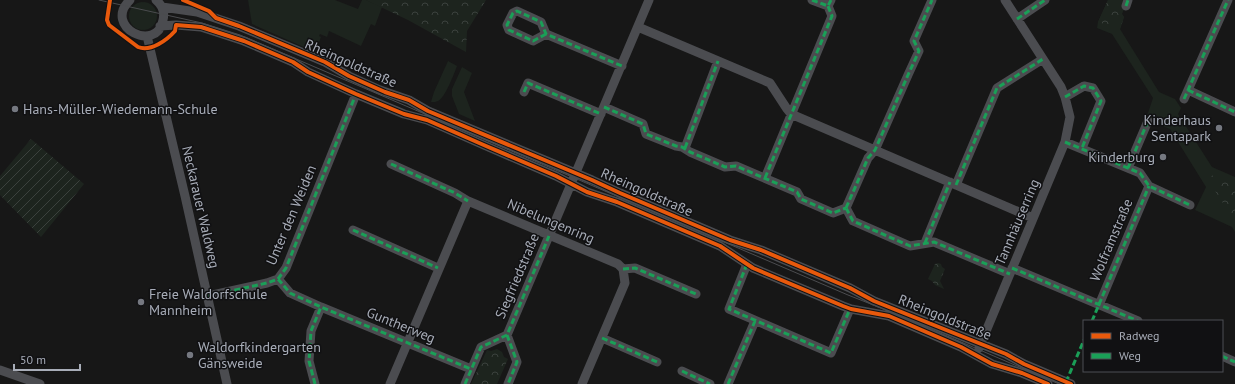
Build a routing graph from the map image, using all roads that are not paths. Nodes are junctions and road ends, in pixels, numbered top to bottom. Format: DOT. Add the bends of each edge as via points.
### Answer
graph roads {
  1 [pos="129,0"];
  2 [pos="649,0"];
  3 [pos="812,0"];
  4 [pos="932,0"];
  5 [pos="1005,0"];
  6 [pos="1045,0"];
  7 [pos="1228,0"];
  8 [pos="159,3"];
  9 [pos="829,3"];
  10 [pos="1017,19"];
  11 [pos="160,26"];
  12 [pos="638,27"];
  13 [pos="546,34"];
  14 [pos="147,36"];
  15 [pos="1043,59"];
  16 [pos="718,61"];
  17 [pos="622,66"];
  18 [pos="1188,90"];
  19 [pos="524,92"];
  20 [pos="356,94"];
  21 [pos="1065,97"];
  22 [pos="1184,99"];
  23 [pos="603,111"];
  24 [pos="1235,112"];
  25 [pos="791,114"];
  26 [pos="1148,121"];
  27 [pos="1065,142"];
  28 [pos="685,148"];
  29 [pos="1082,148"];
  30 [pos="875,150"];
  31 [pos="391,164"];
  32 [pos="1128,168"];
  33 [pos="576,174"];
  34 [pos="765,178"];
  35 [pos="571,184"];
  36 [pos="953,184"];
  37 [pos="1148,186"];
  38 [pos="468,201"];
  39 [pos="1190,205"];
  40 [pos="846,208"];
  41 [pos="1033,218"];
  42 [pos="353,230"];
  43 [pos="549,236"];
  44 [pos="925,243"];
  45 [pos="747,264"];
  46 [pos="438,268"];
  47 [pos="623,269"];
  48 [pos="1011,271"];
  49 [pos="278,279"];
  50 [pos="696,294"];
  51 [pos="208,296"];
  52 [pos="1099,305"];
  53 [pos="320,307"];
  54 [pos="850,309"];
  55 [pos="1136,320"];
  56 [pos="755,321"];
  57 [pos="507,335"];
  58 [pos="602,338"];
  59 [pos="407,342"];
  60 [pos="981,344"];
  61 [pos="976,355"];
  62 [pos="1223,356"];
  63 [pos="657,362"];
  64 [pos="1235,362"];
  65 [pos="471,369"];
  66 [pos="0,370"];
  67 [pos="682,371"];
  68 [pos="40,384"];
  69 [pos="228,384"];
  70 [pos="315,384"];
  71 [pos="390,384"];
  72 [pos="465,384"];
  73 [pos="508,384"];
  74 [pos="582,384"];
  75 [pos="710,384"];
  76 [pos="728,384"];
  77 [pos="1048,384"];
  78 [pos="1070,384"];
  1 -- 14 [label="street" via="123,13 125,26 137,35"];
  2 -- 12 [label="street"];
  3 -- 9 [label="street"];
  4 -- 30 [label="street" via="914,40 919,51"];
  5 -- 10 [label="street, Tannhäuserring"];
  6 -- 10 [label="street"];
  7 -- 18 [label="street"];
  8 -- 11 [label="street, Rheingoldstraße" via="163,10"];
  8 -- 33 [label="street, Rheingoldstraße" via="239,26"];
  9 -- 25 [label="street" via="832,16"];
  10 -- 15 [label="street, Tannhäuserring"];
  11 -- 14 [label="street"];
  11 -- 20 [label="street, Rheingoldstraße" via="201,27 230,36 293,62 308,72"];
  12 -- 16 [label="street"];
  12 -- 17 [label="street"];
  13 -- 17 [label="street"];
  14 -- 51 [label="street, Neckarauer Waldweg"];
  15 -- 21 [label="street, Tannhäuserring"];
  15 -- 36 [label="street" via="997,88"];
  16 -- 25 [label="street" via="770,83"];
  16 -- 28 [label="street"];
  17 -- 23 [label="street"];
  18 -- 22 [label="street"];
  18 -- 24 [label="street"];
  19 -- 23 [label="street" via="528,83"];
  20 -- 35 [label="street, Rheingoldstraße" via="404,114 427,120"];
  20 -- 49 [label="street, Unter den Weiden" via="286,268"];
  21 -- 27 [label="street, Tannhäuserring" via="1070,117"];
  21 -- 29 [label="street" via="1084,86 1094,88 1101,101"];
  23 -- 28 [label="street" via="643,124 646,134"];
  23 -- 33 [label="street"];
  25 -- 30 [label="street"];
  25 -- 34 [label="street"];
  26 -- 32 [label="street"];
  27 -- 29 [label="street, Wolframstraße"];
  27 -- 41 [label="street, Tannhäuserring"];
  28 -- 34 [label="street" via="725,167 736,166"];
  29 -- 32 [label="street, Wolframstraße"];
  30 -- 36 [label="street"];
  30 -- 40 [label="street" via="868,158"];
  31 -- 38 [label="street, Nibelungenring" via="455,192"];
  32 -- 37 [label="street, Wolframstraße" via="1140,173"];
  33 -- 35 [label="street"];
  33 -- 60 [label="street, Rheingoldstraße"];
  34 -- 40 [label="street" via="797,192 801,199 833,213"];
  35 -- 43 [label="street, Siegfriedstraße"];
  35 -- 45 [label="street, Rheingoldstraße" via="720,246"];
  36 -- 41 [label="street"];
  36 -- 44 [label="street"];
  37 -- 39 [label="street, Wolframstraße"];
  37 -- 52 [label="street, Wolframstraße"];
  38 -- 43 [label="street, Nibelungenring"];
  38 -- 46 [label="street"];
  40 -- 44 [label="street, Wolframstraße" via="853,222 910,246"];
  41 -- 48 [label="street, Tannhäuserring"];
  42 -- 46 [label="street"];
  43 -- 47 [label="street, Nibelungenring" via="618,264"];
  43 -- 57 [label="street, Siegfriedstraße"];
  44 -- 48 [label="street, Wolframstraße" via="934,242"];
  45 -- 54 [label="street, Rheingoldstraße"];
  45 -- 56 [label="street" via="729,309"];
  46 -- 59 [label="street"];
  47 -- 50 [label="street, Nibelungenring" via="635,268"];
  47 -- 58 [label="street" via="625,283"];
  48 -- 52 [label="street, Wolframstraße"];
  48 -- 60 [label="street, Tannhäuserring"];
  49 -- 51 [label="street, Unter den Weiden"];
  49 -- 53 [label="street, Guntherweg" via="290,293"];
  51 -- 69 [label="street, Neckarauer Waldweg"];
  52 -- 55 [label="street, Wolframstraße"];
  53 -- 59 [label="street, Guntherweg"];
  53 -- 70 [label="street" via="310,331 309,361"];
  54 -- 56 [label="street" via="831,353"];
  54 -- 61 [label="street, Rheingoldstraße" via="889,316"];
  56 -- 76 [label="street"];
  57 -- 65 [label="street, Siegfriedstraße" via="481,347"];
  57 -- 73 [label="street, Siegfriedstraße" via="517,362"];
  58 -- 63 [label="street"];
  58 -- 74 [label="street"];
  59 -- 65 [label="street, Guntherweg"];
  59 -- 71 [label="street"];
  60 -- 61 [label="street, Tannhäuserring"];
  60 -- 78 [label="street, Rheingoldstraße"];
  61 -- 77 [label="street, Rheingoldstraße" via="992,364"];
  62 -- 64 [label="street"];
  65 -- 72 [label="street, Siegfriedstraße"];
  66 -- 68 [label="street"];
  67 -- 75 [label="street"];
}
